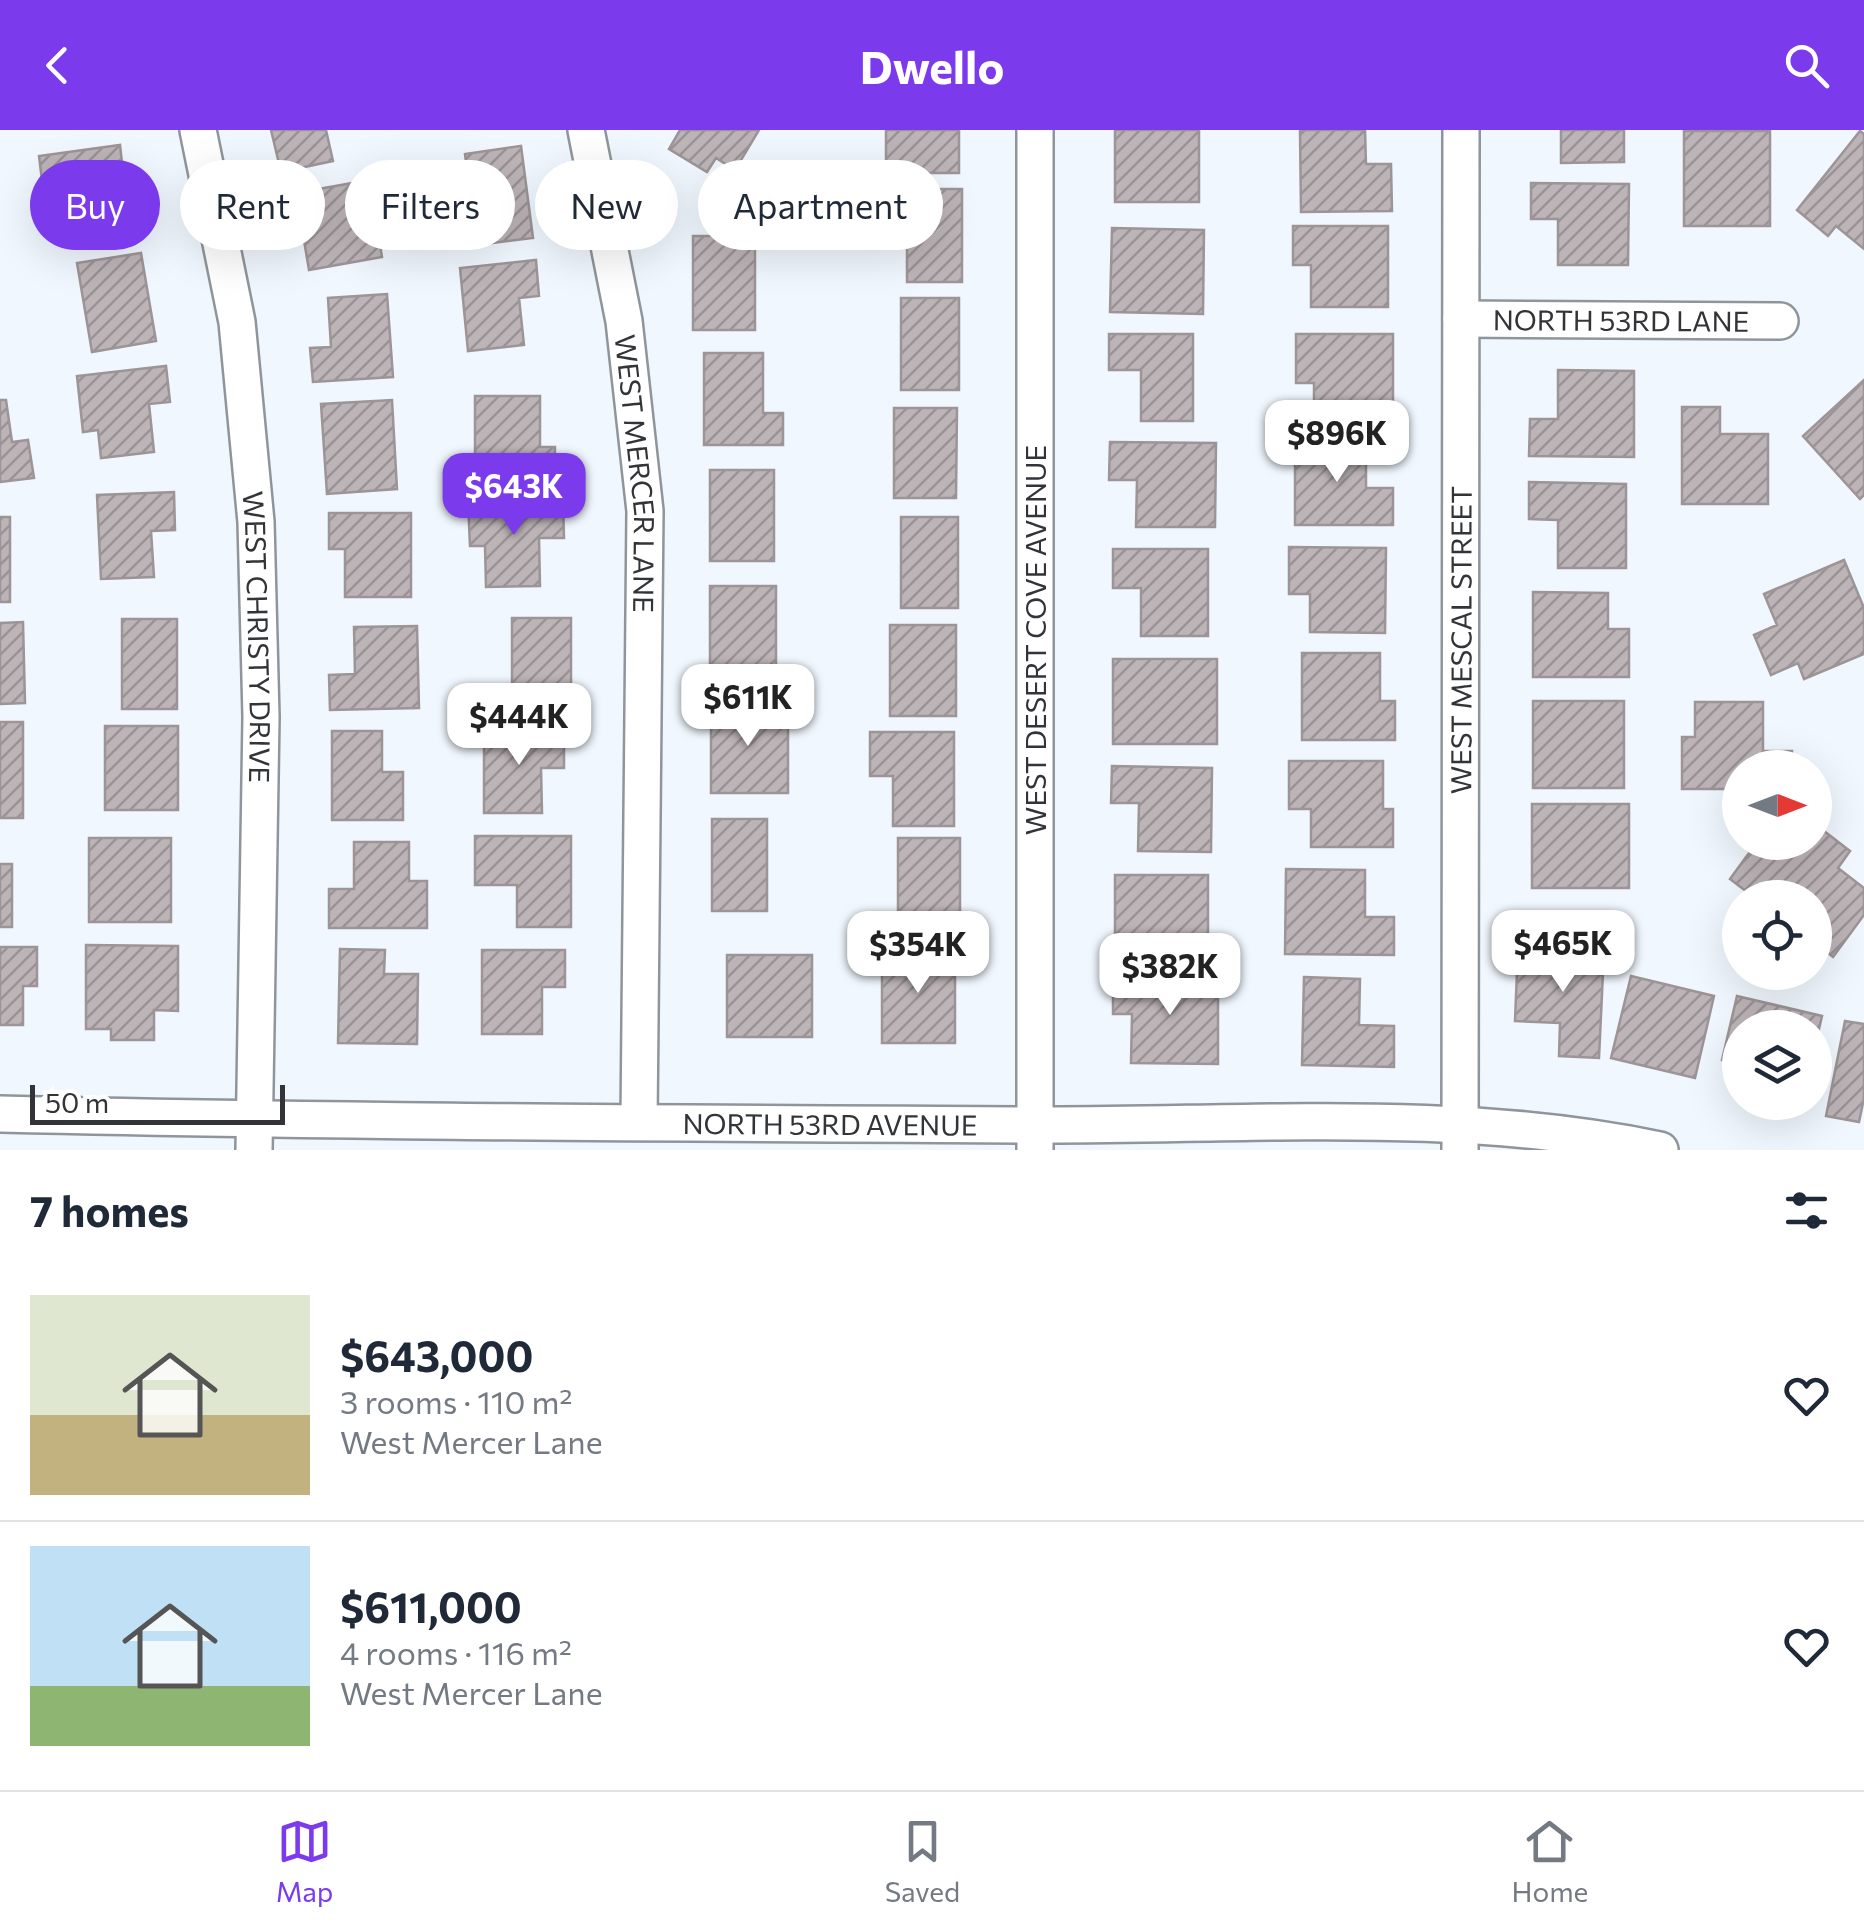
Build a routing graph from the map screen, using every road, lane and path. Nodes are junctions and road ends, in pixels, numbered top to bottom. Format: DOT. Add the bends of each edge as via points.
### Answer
graph roads {
  1 [pos="198,130"];
  2 [pos="586,130"];
  3 [pos="1035,130"];
  4 [pos="1461,130"];
  5 [pos="1461,319"];
  6 [pos="1780,321"];
  7 [pos="0,1114"];
  8 [pos="639,1121"];
  9 [pos="256,1135"];
  10 [pos="1460,1136"];
  11 [pos="1035,1138"];
  12 [pos="1660,1150"];
  1 -- 9 [label="street, WEST CHRISTY DRIVE" via="238,322 256,522"];
  2 -- 8 [label="street, WEST MERCER LANE" via="624,321 645,511"];
  3 -- 11 [label="street, WEST DESERT COVE AVENUE"];
  4 -- 5 [label="street, WEST MESCAL STREET"];
  5 -- 6 [label="street, NORTH 53RD LANE"];
  5 -- 10 [label="street, WEST MESCAL STREET"];
  7 -- 9 [label="street, NORTH 53RD AVENUE"];
  8 -- 9 [label="street, NORTH 53RD AVENUE"];
  8 -- 11 [label="street, NORTH 53RD AVENUE"];
  10 -- 11 [label="street, NORTH 53RD AVENUE"];
  10 -- 12 [label="street, NORTH 53RD AVENUE" via="1582,1134"];
}
